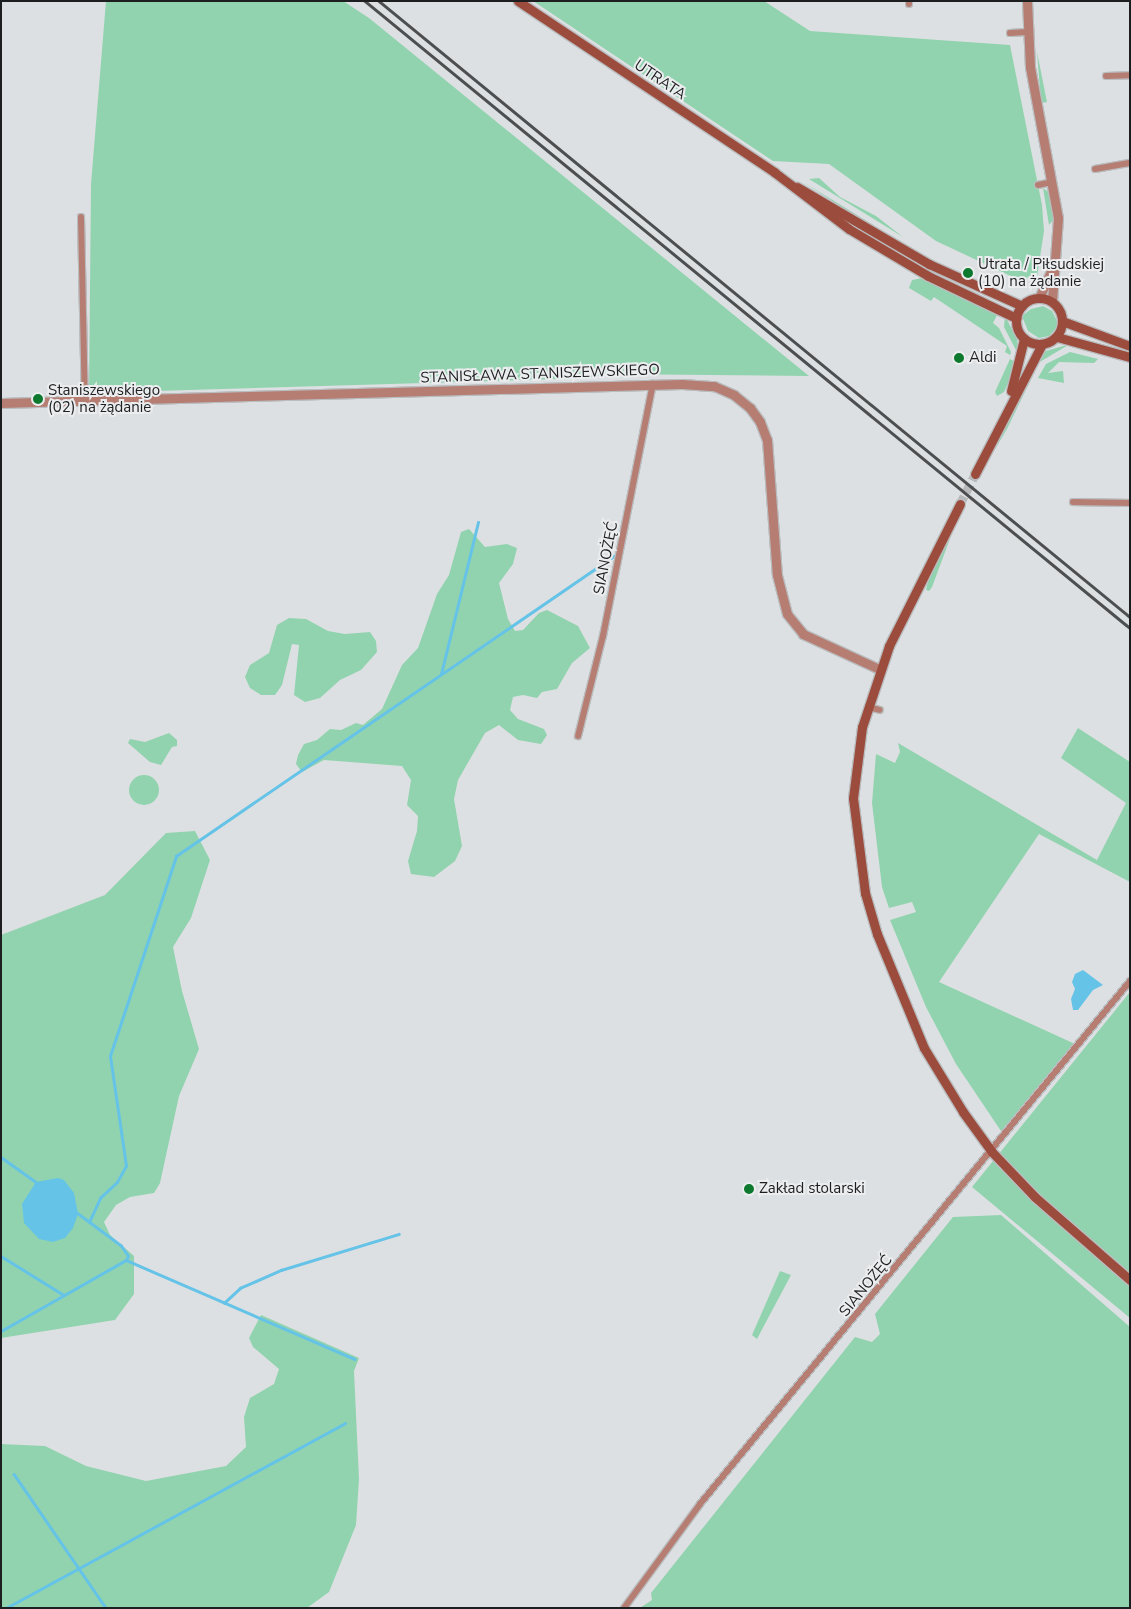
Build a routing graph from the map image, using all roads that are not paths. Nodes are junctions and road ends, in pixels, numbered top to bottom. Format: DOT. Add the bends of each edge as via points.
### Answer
graph roads {
  1 [pos="518,1"];
  2 [pos="1027,1"];
  3 [pos="1027,32"];
  4 [pos="1010,33"];
  5 [pos="1130,75"];
  6 [pos="1106,76"];
  7 [pos="1130,163"];
  8 [pos="1095,169"];
  9 [pos="786,181"];
  10 [pos="1052,182"];
  11 [pos="1038,185"];
  12 [pos="81,217"];
  13 [pos="1054,264"];
  14 [pos="1039,298"];
  15 [pos="1052,302"];
  16 [pos="1022,306"];
  17 [pos="1016,318"];
  18 [pos="1062,321"];
  19 [pos="1057,336"];
  20 [pos="1024,339"];
  21 [pos="1042,344"];
  22 [pos="1130,346"];
  23 [pos="1130,357"];
  24 [pos="653,384"];
  25 [pos="85,401"];
  26 [pos="1,403"];
  27 [pos="997,428"];
  28 [pos="974,474"];
  29 [pos="1073,502"];
  30 [pos="1130,503"];
  31 [pos="960,504"];
  32 [pos="879,669"];
  33 [pos="868,707"];
  34 [pos="880,710"];
  35 [pos="578,736"];
  36 [pos="1130,981"];
  37 [pos="992,1152"];
  38 [pos="1130,1280"];
  39 [pos="624,1608"];
  1 -- 9 [label="main road, UTRATA"];
  2 -- 3 [label="street"];
  3 -- 4 [label="street"];
  3 -- 10 [label="street" via="1034,94"];
  5 -- 6 [label="street"];
  7 -- 8 [label="street"];
  9 -- 16 [label="main road, UTRATA" via="929,264"];
  9 -- 17 [label="main road, UTRATA" via="811,203 877,247 928,276"];
  10 -- 11 [label="street"];
  10 -- 13 [label="street" via="1058,230"];
  12 -- 25 [label="street"];
  13 -- 14 [label="street"];
  13 -- 15 [label="street"];
  14 -- 15 [label="main road"];
  14 -- 16 [label="main road"];
  15 -- 18 [label="main road"];
  16 -- 17 [label="main road"];
  17 -- 20 [label="main road" via="1018,331"];
  18 -- 19 [label="main road"];
  18 -- 22 [label="main road"];
  19 -- 21 [label="main road"];
  19 -- 23 [label="main road"];
  20 -- 21 [label="main road"];
  20 -- 27 [label="main road" via="1016,374"];
  21 -- 27 [label="main road"];
  24 -- 25 [label="street, STANISŁAWA STANISZEWSKIEGO"];
  24 -- 32 [label="street, STANISŁAWA STANISZEWSKIEGO" via="714,386 740,398 755,414 767,440 777,575 787,614 803,634"];
  24 -- 35 [label="street, SIANOŻĘĆ" via="603,636"];
  25 -- 26 [label="street, STANISŁAWA STANISZEWSKIEGO"];
  27 -- 28 [label="main road"];
  29 -- 30 [label="street"];
  31 -- 32 [label="main road"];
  32 -- 33 [label="main road"];
  33 -- 34 [label="street"];
  33 -- 37 [label="main road" via="854,798 860,863 870,912 924,1048"];
  36 -- 37 [label="street, SIANOŻĘĆ"];
  37 -- 38 [label="main road" via="1038,1200"];
  37 -- 39 [label="street, SIANOŻĘĆ" via="700,1504"];
}
